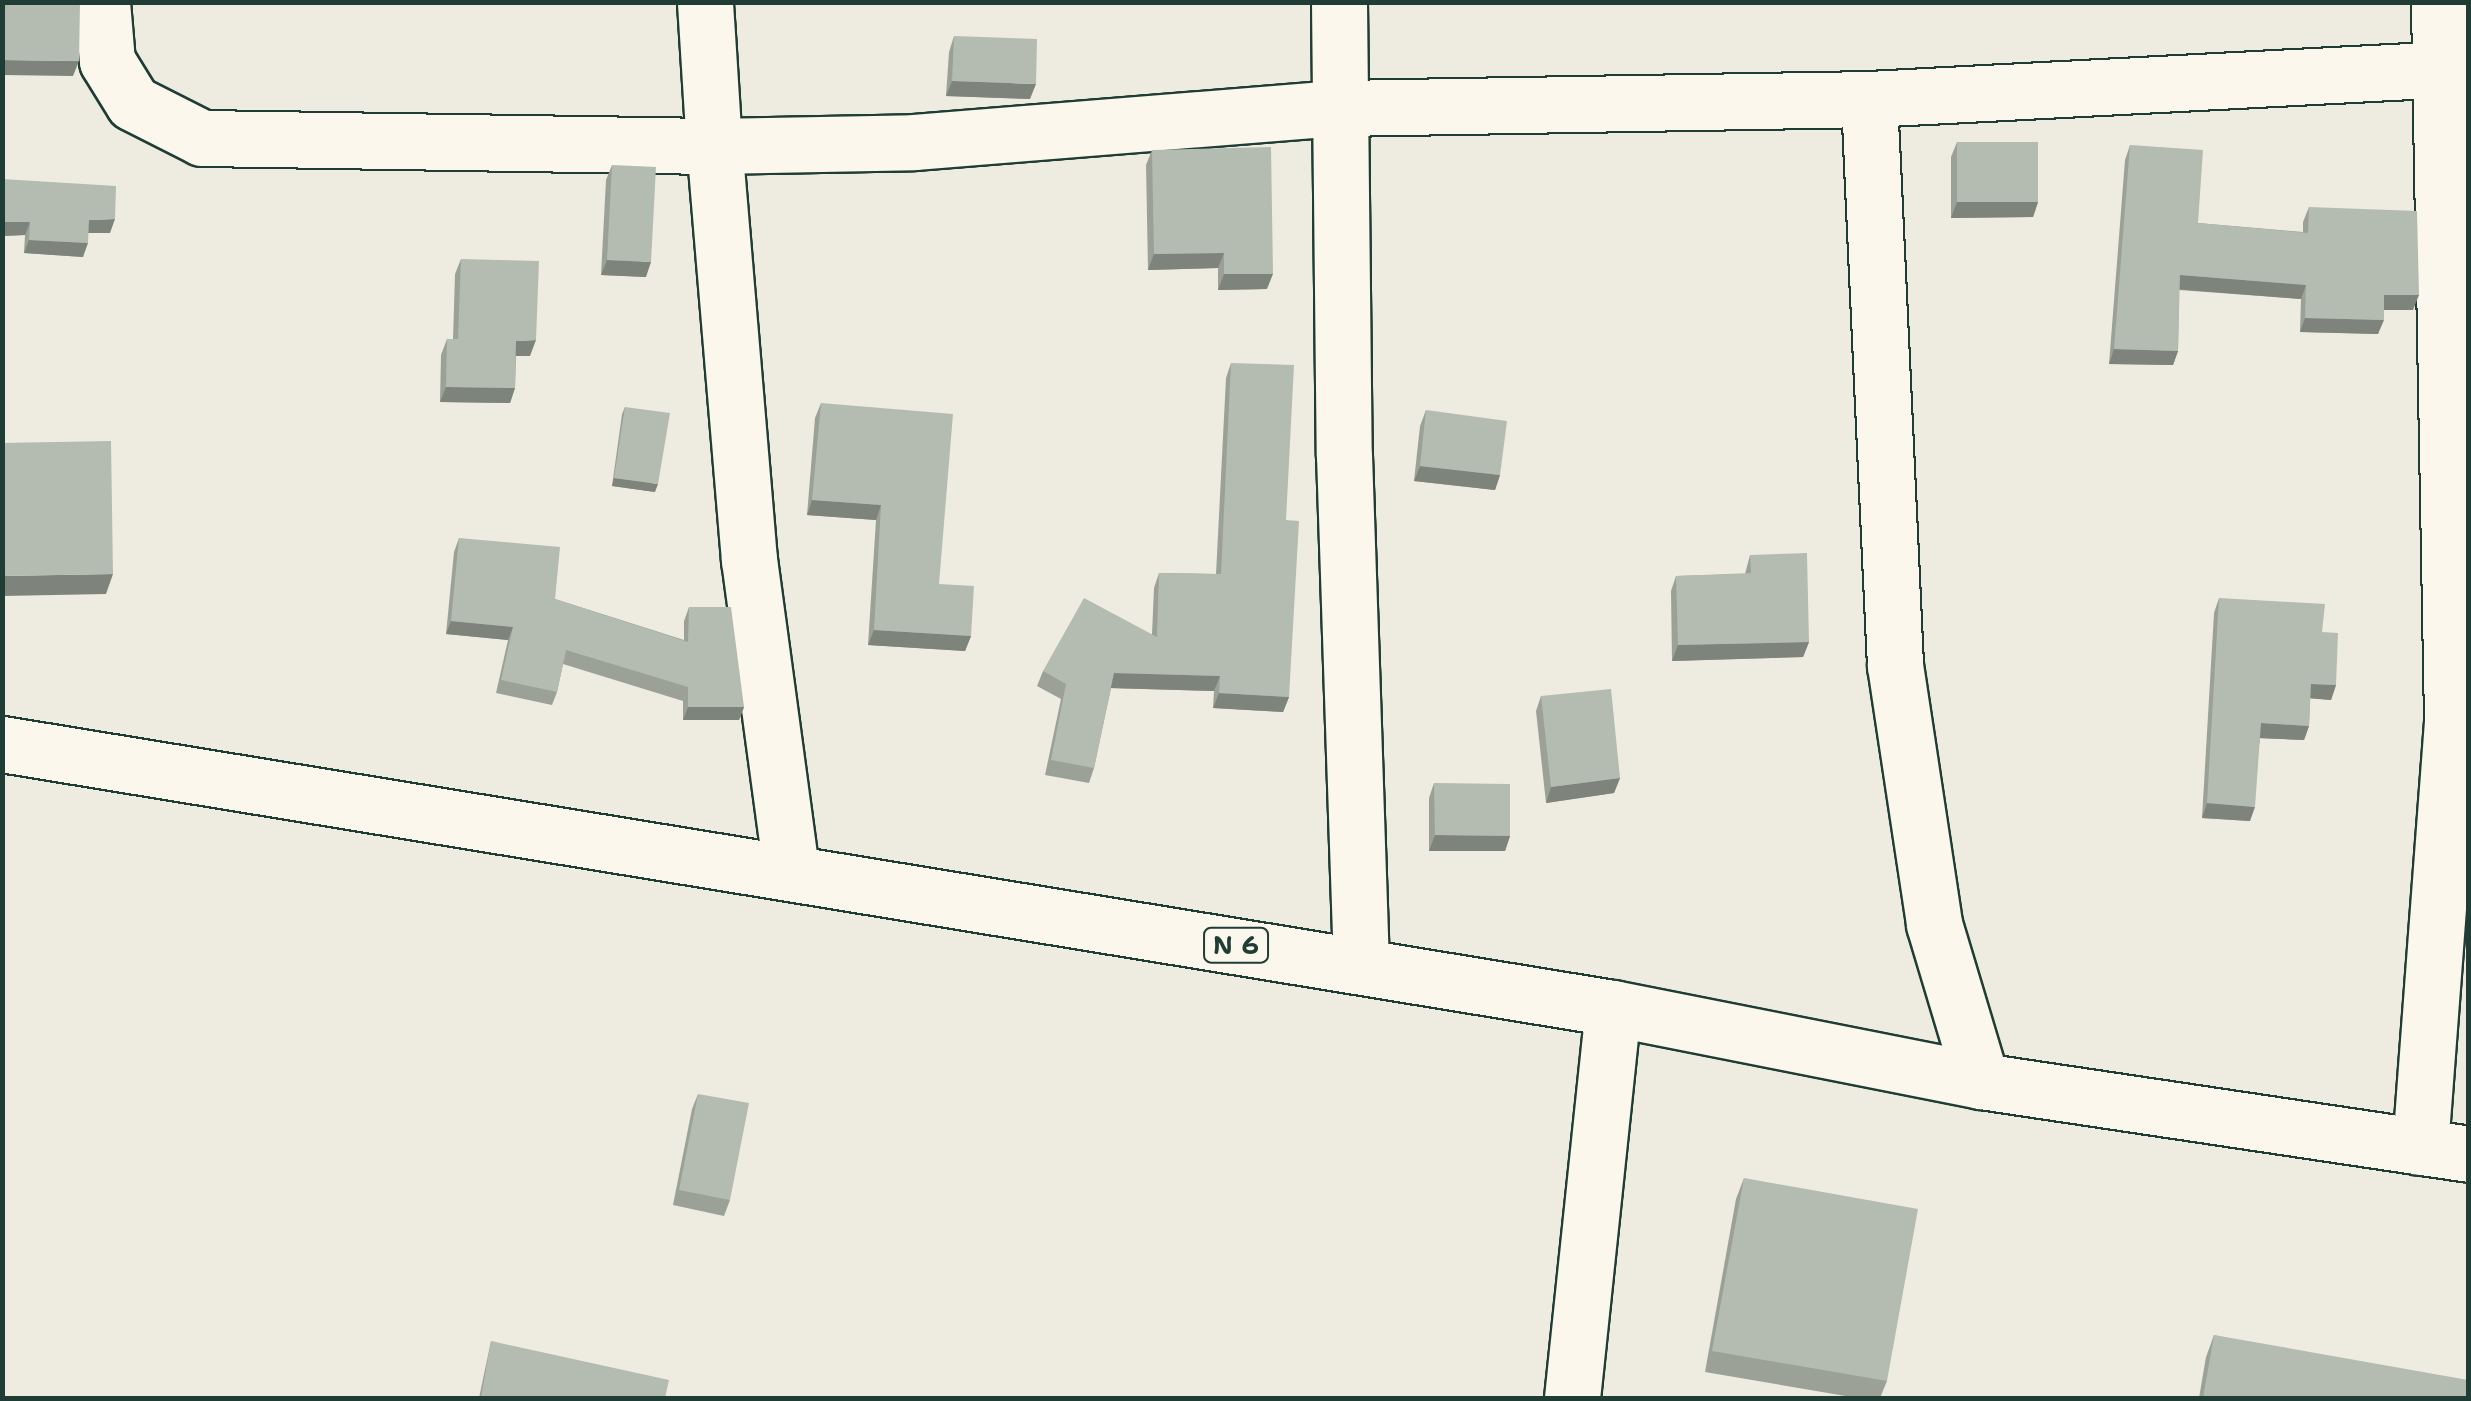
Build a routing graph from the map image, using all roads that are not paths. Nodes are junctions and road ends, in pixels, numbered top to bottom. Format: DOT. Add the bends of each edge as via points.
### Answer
graph roads {
  1 [pos="102,2"];
  2 [pos="706,2"];
  3 [pos="1339,2"];
  4 [pos="2439,2"];
  5 [pos="2454,68"];
  6 [pos="1870,99"];
  7 [pos="1340,108"];
  8 [pos="714,146"];
  9 [pos="2,744"];
  10 [pos="791,870"];
  11 [pos="1361,966"];
  12 [pos="1613,1008"];
  13 [pos="1982,1081"];
  14 [pos="2444,1150"];
  15 [pos="1572,1398"];
  1 -- 8 [label="street" via="106,61 134,103 202,138"];
  2 -- 8 [label="street"];
  3 -- 7 [label="street"];
  4 -- 5 [label="street"];
  5 -- 6 [label="street"];
  5 -- 14 [label="street"];
  6 -- 7 [label="street"];
  6 -- 13 [label="street" via="1895,665 1934,924"];
  7 -- 8 [label="street" via="914,142"];
  7 -- 11 [label="street"];
  8 -- 10 [label="street" via="749,560"];
  9 -- 10 [label="street, N 6"];
  10 -- 11 [label="street, N 6"];
  11 -- 12 [label="street, N 6"];
  12 -- 13 [label="street, N 6"];
  12 -- 15 [label="street"];
  13 -- 14 [label="street, N 6"];
}
